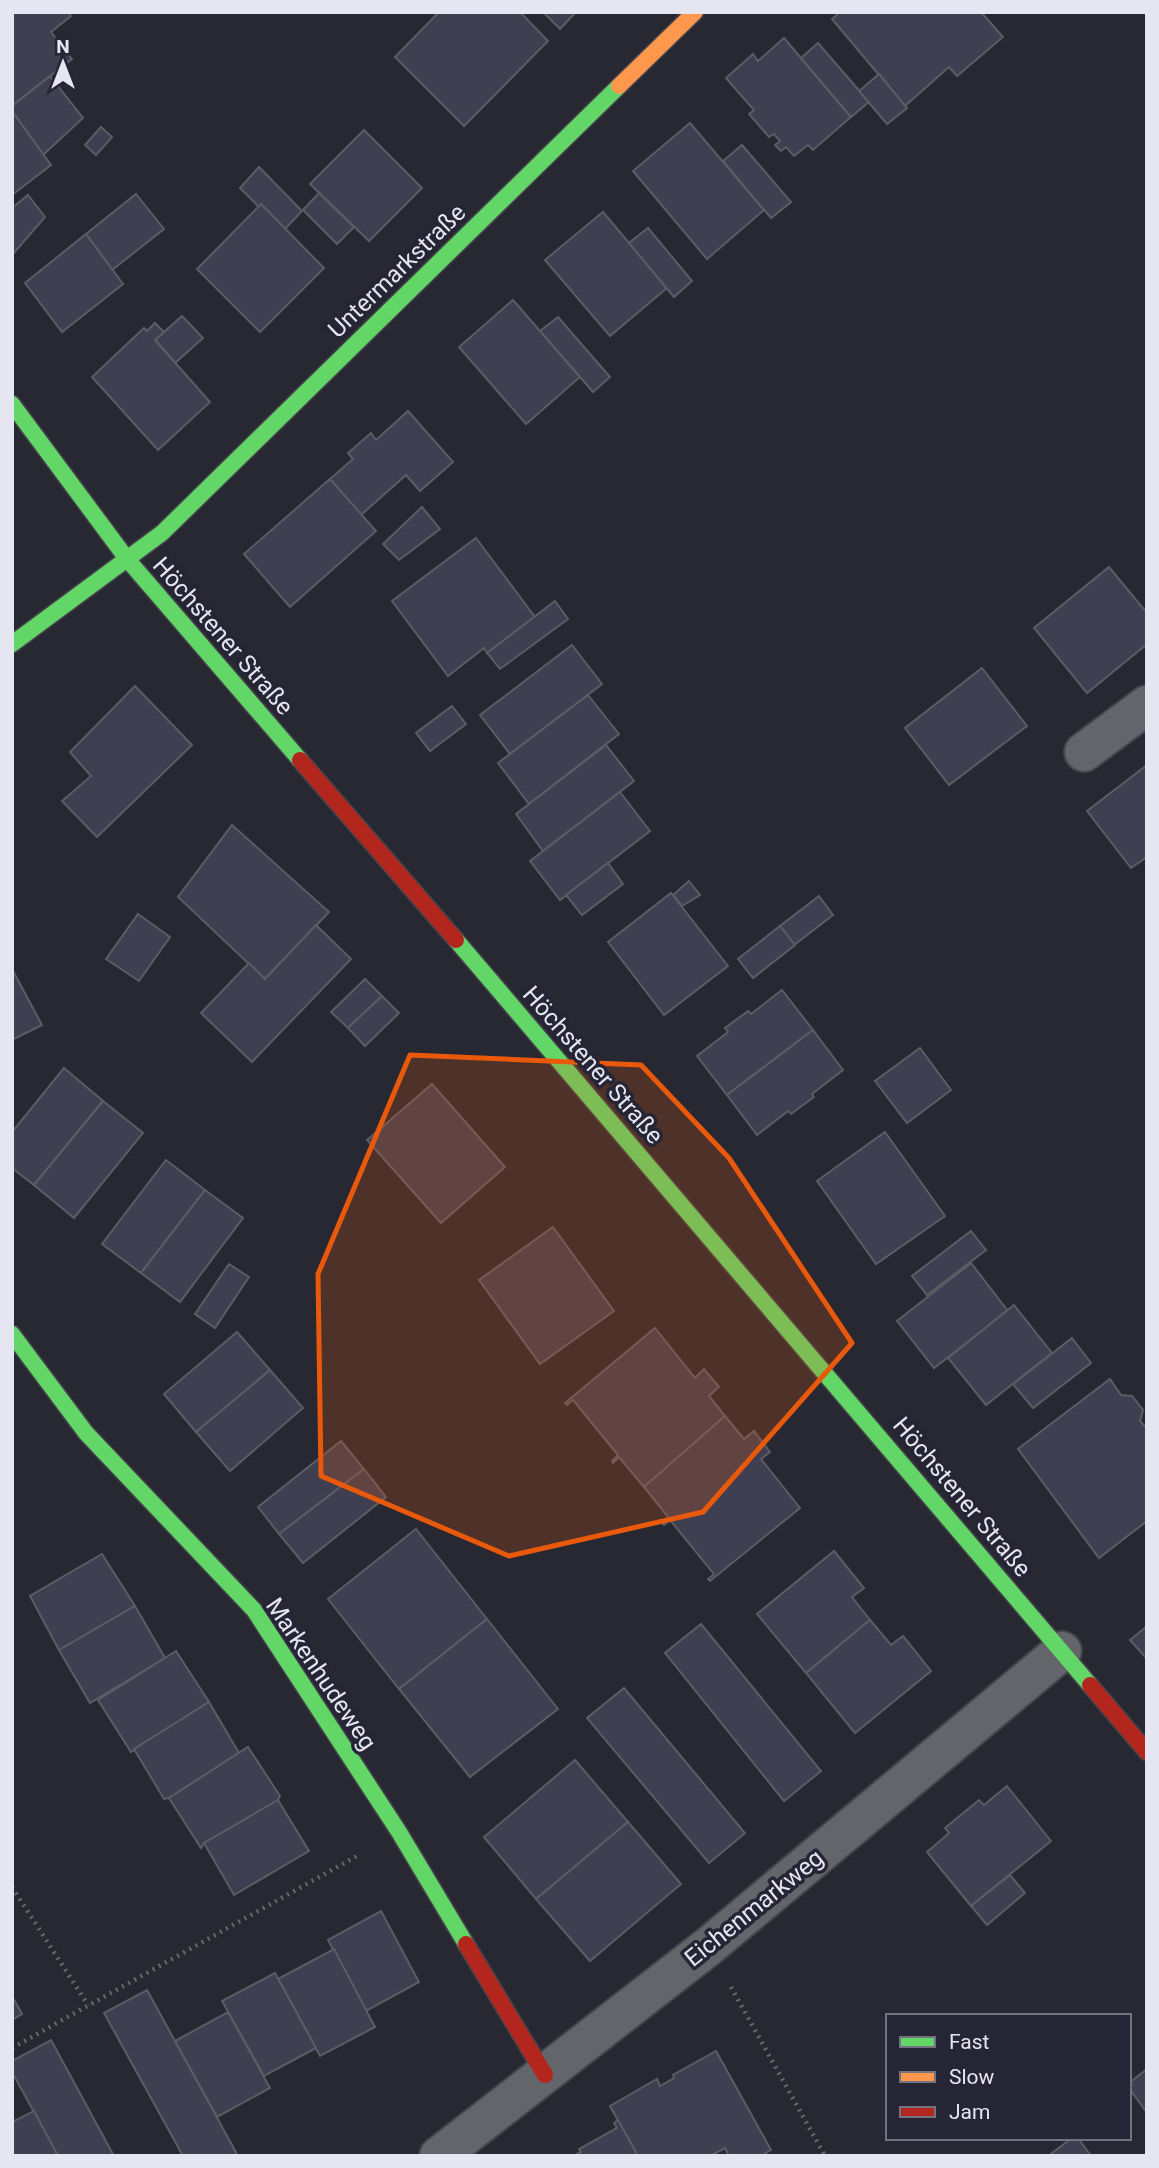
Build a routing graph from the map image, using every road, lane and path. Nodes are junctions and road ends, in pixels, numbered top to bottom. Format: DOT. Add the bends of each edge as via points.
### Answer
graph roads {
  1 [pos="695,12"];
  2 [pos="12,404"];
  3 [pos="127,559"];
  4 [pos="12,644"];
  5 [pos="1147,705"];
  6 [pos="1084,752"];
  7 [pos="12,1334"];
  8 [pos="1062,1651"];
  9 [pos="1147,1752"];
  10 [pos="399,1832"];
  11 [pos="12,1887"];
  12 [pos="709,1947"];
  13 [pos="88,2005"];
  14 [pos="12,2048"];
  15 [pos="545,2075"];
  16 [pos="439,2156"];
  17 [pos="825,2156"];
  1 -- 3 [label="street, Untermarkstraße" via="162,533"];
  2 -- 3 [label="street, Höchstener Straße"];
  3 -- 4 [label="street, Untermarkstraße"];
  3 -- 8 [label="street, Höchstener Straße"];
  5 -- 6 [label="street"];
  7 -- 10 [label="street, Markenhudeweg" via="86,1433 254,1610"];
  8 -- 9 [label="street, Höchstener Straße"];
  8 -- 12 [label="street, Eichenmarkweg"];
  10 -- 13 [label="path"];
  10 -- 15 [label="street, Markenhudeweg"];
  11 -- 13 [label="path"];
  12 -- 15 [label="street, Eichenmarkweg"];
  12 -- 17 [label="path"];
  13 -- 14 [label="path"];
  15 -- 16 [label="street, Eichenmarkweg"];
}
